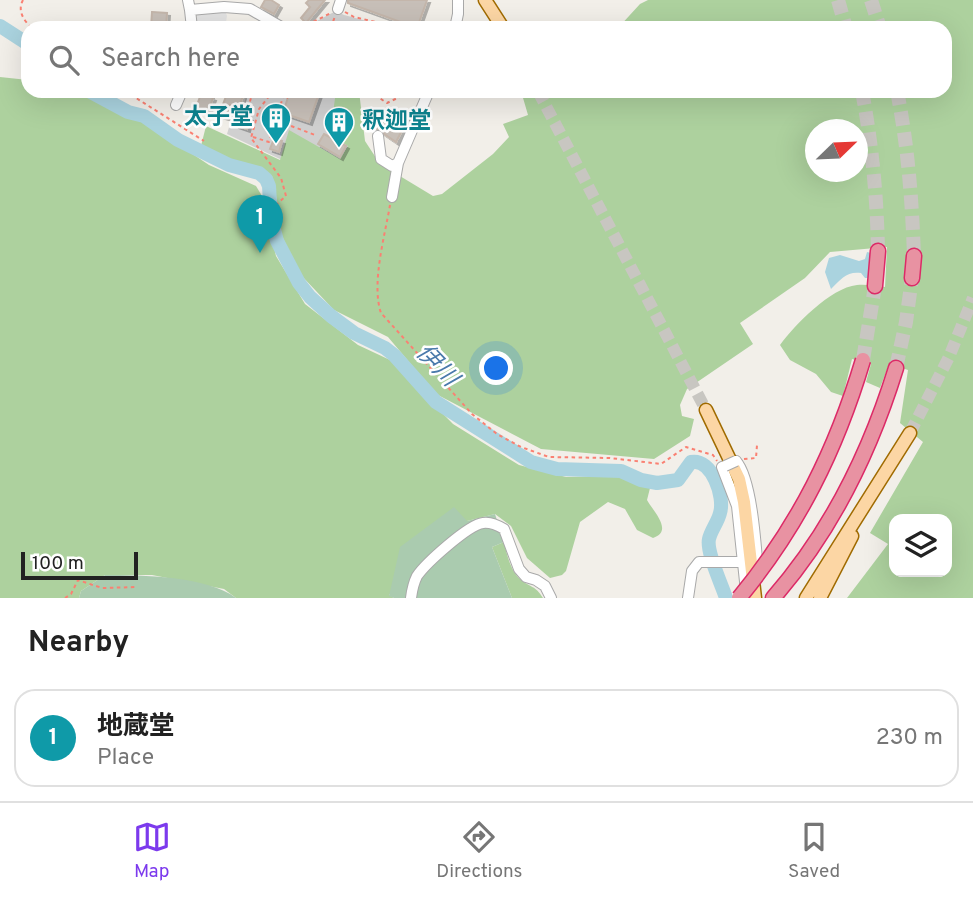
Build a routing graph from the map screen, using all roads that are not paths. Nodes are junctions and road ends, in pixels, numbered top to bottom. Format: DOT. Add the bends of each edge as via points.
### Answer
graph roads {
  1 [pos="458,0"];
  2 [pos="485,0"];
  3 [pos="189,5"];
  4 [pos="271,21"];
  5 [pos="458,21"];
  6 [pos="498,21"];
  7 [pos="179,98"];
  8 [pos="425,98"];
  9 [pos="176,105"];
  10 [pos="378,136"];
  11 [pos="398,163"];
  12 [pos="392,197"];
  13 [pos="878,251"];
  14 [pos="914,256"];
  15 [pos="912,278"];
  16 [pos="875,286"];
  17 [pos="863,360"];
  18 [pos="896,368"];
  19 [pos="706,411"];
  20 [pos="909,433"];
  21 [pos="874,488"];
  22 [pos="743,562"];
  23 [pos="411,598"];
  24 [pos="551,598"];
  25 [pos="688,598"];
  26 [pos="738,598"];
  27 [pos="747,598"];
  28 [pos="755,598"];
  29 [pos="761,598"];
  30 [pos="773,598"];
  31 [pos="806,598"];
  32 [pos="821,598"];
  1 -- 5 [label="street"];
  2 -- 6 [label="main road"];
  3 -- 4 [label="street" via="250,9"];
  7 -- 9 [label="street"];
  8 -- 11 [label="street"];
  10 -- 11 [label="street" via="381,159 391,166"];
  11 -- 12 [label="street"];
  13 -- 16 [label="highway"];
  14 -- 15 [label="highway"];
  17 -- 26 [label="highway, bridge" via="817,481 791,527"];
  18 -- 30 [label="highway" via="873,436 847,491 811,550"];
  19 -- 28 [label="main road" via="739,479"];
  20 -- 21 [label="main road"];
  21 -- 31 [label="main road"];
  21 -- 32 [label="main road"];
  22 -- 25 [label="street" via="699,562 692,570"];
  22 -- 27 [label="street"];
  22 -- 29 [label="street, bridge" via="737,506 723,467 736,461 747,486"];
  23 -- 24 [label="street" via="425,566 480,523 505,529 519,569 545,586"];
}
